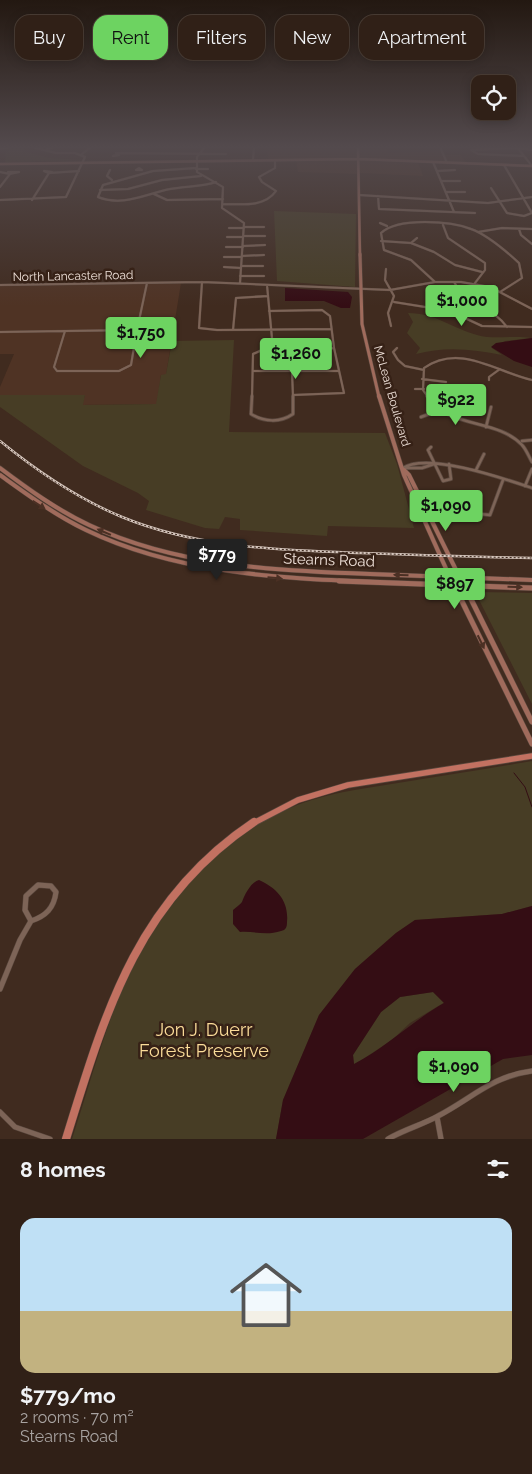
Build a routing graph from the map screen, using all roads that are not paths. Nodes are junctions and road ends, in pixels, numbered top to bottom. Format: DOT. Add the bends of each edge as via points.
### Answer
graph roads {
  1 [pos="223,200"];
  2 [pos="263,200"];
  3 [pos="359,200"];
  4 [pos="378,200"];
  5 [pos="437,200"];
  6 [pos="511,200"];
  7 [pos="525,200"];
  8 [pos="449,201"];
  9 [pos="499,202"];
  10 [pos="222,204"];
  11 [pos="454,212"];
  12 [pos="474,213"];
  13 [pos="380,223"];
  14 [pos="444,225"];
  15 [pos="388,226"];
  16 [pos="244,227"];
  17 [pos="264,227"];
  18 [pos="229,228"];
  19 [pos="519,228"];
  20 [pos="532,229"];
  21 [pos="478,232"];
  22 [pos="265,236"];
  23 [pos="227,237"];
  24 [pos="243,237"];
  25 [pos="417,238"];
  26 [pos="381,241"];
  27 [pos="411,243"];
  28 [pos="532,244"];
  29 [pos="265,245"];
  30 [pos="243,246"];
  31 [pos="226,247"];
  32 [pos="242,256"];
  33 [pos="264,256"];
  34 [pos="224,257"];
  35 [pos="263,266"];
  36 [pos="224,267"];
  37 [pos="241,267"];
  38 [pos="386,269"];
  39 [pos="482,272"];
  40 [pos="240,276"];
  41 [pos="264,276"];
  42 [pos="454,281"];
  43 [pos="202,282"];
  44 [pos="435,282"];
  45 [pos="240,283"];
  46 [pos="475,283"];
  47 [pos="147,284"];
  48 [pos="267,285"];
  49 [pos="0,286"];
  50 [pos="360,289"];
  51 [pos="390,290"];
  52 [pos="500,292"];
  53 [pos="268,296"];
  54 [pos="394,302"];
  55 [pos="530,305"];
  56 [pos="428,306"];
  57 [pos="437,308"];
  58 [pos="532,309"];
  59 [pos="269,310"];
  60 [pos="391,326"];
  61 [pos="506,327"];
  62 [pos="532,327"];
  63 [pos="270,329"];
  64 [pos="331,329"];
  65 [pos="137,330"];
  66 [pos="233,330"];
  67 [pos="65,331"];
  68 [pos="0,332"];
  69 [pos="334,348"];
  70 [pos="397,348"];
  71 [pos="273,349"];
  72 [pos="500,369"];
  73 [pos="424,370"];
  74 [pos="253,371"];
  75 [pos="292,371"];
  76 [pos="339,371"];
  77 [pos="422,379"];
  78 [pos="489,380"];
  79 [pos="532,380"];
  80 [pos="446,382"];
  81 [pos="532,384"];
  82 [pos="415,389"];
  83 [pos="424,389"];
  84 [pos="293,395"];
  85 [pos="492,406"];
  86 [pos="449,407"];
  87 [pos="438,409"];
  88 [pos="421,417"];
  89 [pos="486,427"];
  90 [pos="532,440"];
  91 [pos="522,442"];
  92 [pos="431,447"];
  93 [pos="484,454"];
  94 [pos="532,462"];
  95 [pos="435,464"];
  96 [pos="449,464"];
  97 [pos="0,468"];
  98 [pos="404,469"];
  99 [pos="532,469"];
  100 [pos="476,470"];
  101 [pos="0,475"];
  102 [pos="503,480"];
  103 [pos="525,486"];
  104 [pos="532,488"];
  105 [pos="470,513"];
  106 [pos="450,577"];
  107 [pos="460,578"];
  108 [pos="532,580"];
  109 [pos="453,585"];
  110 [pos="464,586"];
  111 [pos="532,588"];
  112 [pos="532,722"];
  113 [pos="532,744"];
  114 [pos="532,756"];
  115 [pos="31,921"];
  116 [pos="0,989"];
  117 [pos="532,1071"];
  118 [pos="0,1112"];
  119 [pos="437,1117"];
  120 [pos="50,1139"];
  121 [pos="66,1139"];
  122 [pos="388,1139"];
  123 [pos="440,1139"];
  1 -- 10 [label="street"];
  2 -- 10 [label="street" via="254,204"];
  3 -- 50 [label="main road, McLean Boulevard"];
  4 -- 11 [label="street" via="379,209"];
  5 -- 8 [label="street"];
  6 -- 9 [label="street"];
  7 -- 9 [label="street" via="532,213 524,216 509,214"];
  8 -- 9 [label="street"];
  8 -- 11 [label="street"];
  10 -- 16 [label="street" via="223,210 242,220"];
  11 -- 12 [label="street"];
  13 -- 15 [label="street"];
  14 -- 15 [label="street" via="404,223"];
  14 -- 21 [label="street"];
  14 -- 39 [label="street" via="450,239 485,263 486,268"];
  15 -- 26 [label="street" via="381,232"];
  16 -- 17 [label="street"];
  16 -- 18 [label="street"];
  16 -- 24 [label="street"];
  19 -- 20 [label="street"];
  19 -- 21 [label="street"];
  19 -- 28 [label="street" via="521,235"];
  21 -- 52 [label="street" via="519,263 522,278"];
  22 -- 24 [label="street"];
  23 -- 24 [label="street"];
  24 -- 30 [label="street"];
  25 -- 27 [label="street"];
  26 -- 27 [label="street"];
  26 -- 44 [label="street" via="384,250 411,260"];
  27 -- 39 [label="street" via="455,264"];
  29 -- 30 [label="street"];
  30 -- 31 [label="street"];
  30 -- 32 [label="street"];
  32 -- 33 [label="street"];
  32 -- 34 [label="street"];
  32 -- 37 [label="street"];
  35 -- 37 [label="street"];
  36 -- 37 [label="street"];
  37 -- 40 [label="street"];
  38 -- 51 [label="street" via="385,280"];
  39 -- 46 [label="street"];
  40 -- 41 [label="street"];
  40 -- 45 [label="street"];
  42 -- 44 [label="street, North Lancaster Road"];
  42 -- 46 [label="street, North Lancaster Road"];
  42 -- 61 [label="street" via="460,293 497,314"];
  43 -- 45 [label="street, North Lancaster Road"];
  43 -- 47 [label="street, North Lancaster Road"];
  43 -- 66 [label="street" via="199,328"];
  44 -- 51 [label="street, North Lancaster Road"];
  45 -- 48 [label="street, North Lancaster Road"];
  46 -- 52 [label="street, North Lancaster Road"];
  47 -- 49 [label="street, North Lancaster Road"];
  47 -- 65 [label="street"];
  48 -- 50 [label="street, North Lancaster Road"];
  48 -- 53 [label="street"];
  50 -- 51 [label="street, North Lancaster Road"];
  50 -- 98 [label="main road, McLean Boulevard" via="362,324 371,368"];
  51 -- 54 [label="street"];
  52 -- 55 [label="street, North Lancaster Road"];
  53 -- 59 [label="street"];
  53 -- 66 [label="street" via="236,298"];
  54 -- 56 [label="street"];
  54 -- 60 [label="street" via="388,313"];
  55 -- 58 [label="street, North Lancaster Road"];
  56 -- 57 [label="street"];
  56 -- 57 [label="street" via="435,301"];
  57 -- 61 [label="street" via="482,326"];
  59 -- 63 [label="street"];
  59 -- 64 [label="street" via="322,310 329,314"];
  61 -- 62 [label="street"];
  63 -- 64 [label="street"];
  63 -- 66 [label="street"];
  63 -- 71 [label="street"];
  64 -- 69 [label="street"];
  65 -- 67 [label="street"];
  65 -- 67 [label="street" via="131,365 124,370 56,370 54,367"];
  67 -- 68 [label="street"];
  69 -- 71 [label="street"];
  69 -- 76 [label="street"];
  70 -- 73 [label="street" via="393,352 395,359"];
  71 -- 74 [label="street" via="258,350 253,354"];
  72 -- 73 [label="street" via="481,361 454,360 436,361"];
  72 -- 78 [label="street"];
  72 -- 79 [label="street"];
  73 -- 77 [label="street"];
  74 -- 75 [label="street"];
  74 -- 84 [label="street" via="251,414 256,418 289,418 293,414"];
  75 -- 76 [label="street"];
  75 -- 84 [label="street"];
  76 -- 84 [label="street" via="344,394"];
  77 -- 80 [label="street"];
  77 -- 83 [label="street"];
  79 -- 81 [label="street"];
  82 -- 83 [label="street"];
  83 -- 87 [label="street" via="428,400"];
  85 -- 89 [label="street"];
  86 -- 87 [label="street"];
  87 -- 88 [label="street"];
  87 -- 89 [label="street"];
  89 -- 91 [label="street"];
  90 -- 91 [label="street"];
  91 -- 94 [label="street"];
  92 -- 95 [label="street" via="428,450"];
  93 -- 100 [label="street"];
  95 -- 96 [label="street"];
  95 -- 96 [label="street" via="445,481 451,479"];
  95 -- 98 [label="street"];
  96 -- 100 [label="street"];
  106 -- 97 [label="main road, Stearns Road, one-way" via="294,572 193,560 132,544 90,526 37,497"];
  98 -- 106 [label="main road, McLean Boulevard" via="407,483"];
  98 -- 107 [label="main road, McLean Boulevard"];
  99 -- 103 [label="street"];
  100 -- 102 [label="street"];
  101 -- 109 [label="main road, Stearns Road, one-way" via="29,499 95,536 193,567 297,580"];
  102 -- 103 [label="street"];
  102 -- 105 [label="street" via="490,515"];
  103 -- 104 [label="street"];
  106 -- 107 [label="main road, Stearns Road"];
  106 -- 109 [label="main road, McLean Boulevard"];
  107 -- 108 [label="main road, Stearns Road"];
  107 -- 110 [label="main road, McLean Boulevard"];
  109 -- 110 [label="main road, Stearns Road"];
  109 -- 113 [label="main road, McLean Boulevard, one-way"];
  110 -- 111 [label="main road, Stearns Road, one-way"];
  110 -- 112 [label="main road, McLean Boulevard"];
  114 -- 121 [label="main road" via="349,786 299,799 254,821 230,839 174,891 140,942 104,1020"];
  115 -- 115 [label="street" via="45,916 53,906 56,892 51,886 38,885 26,896 25,910"];
  115 -- 116 [label="street"];
  117 -- 119 [label="street" via="494,1081"];
  118 -- 120 [label="street" via="5,1121 21,1130"];
  119 -- 122 [label="street" via="409,1126"];
  119 -- 123 [label="street"];
}
